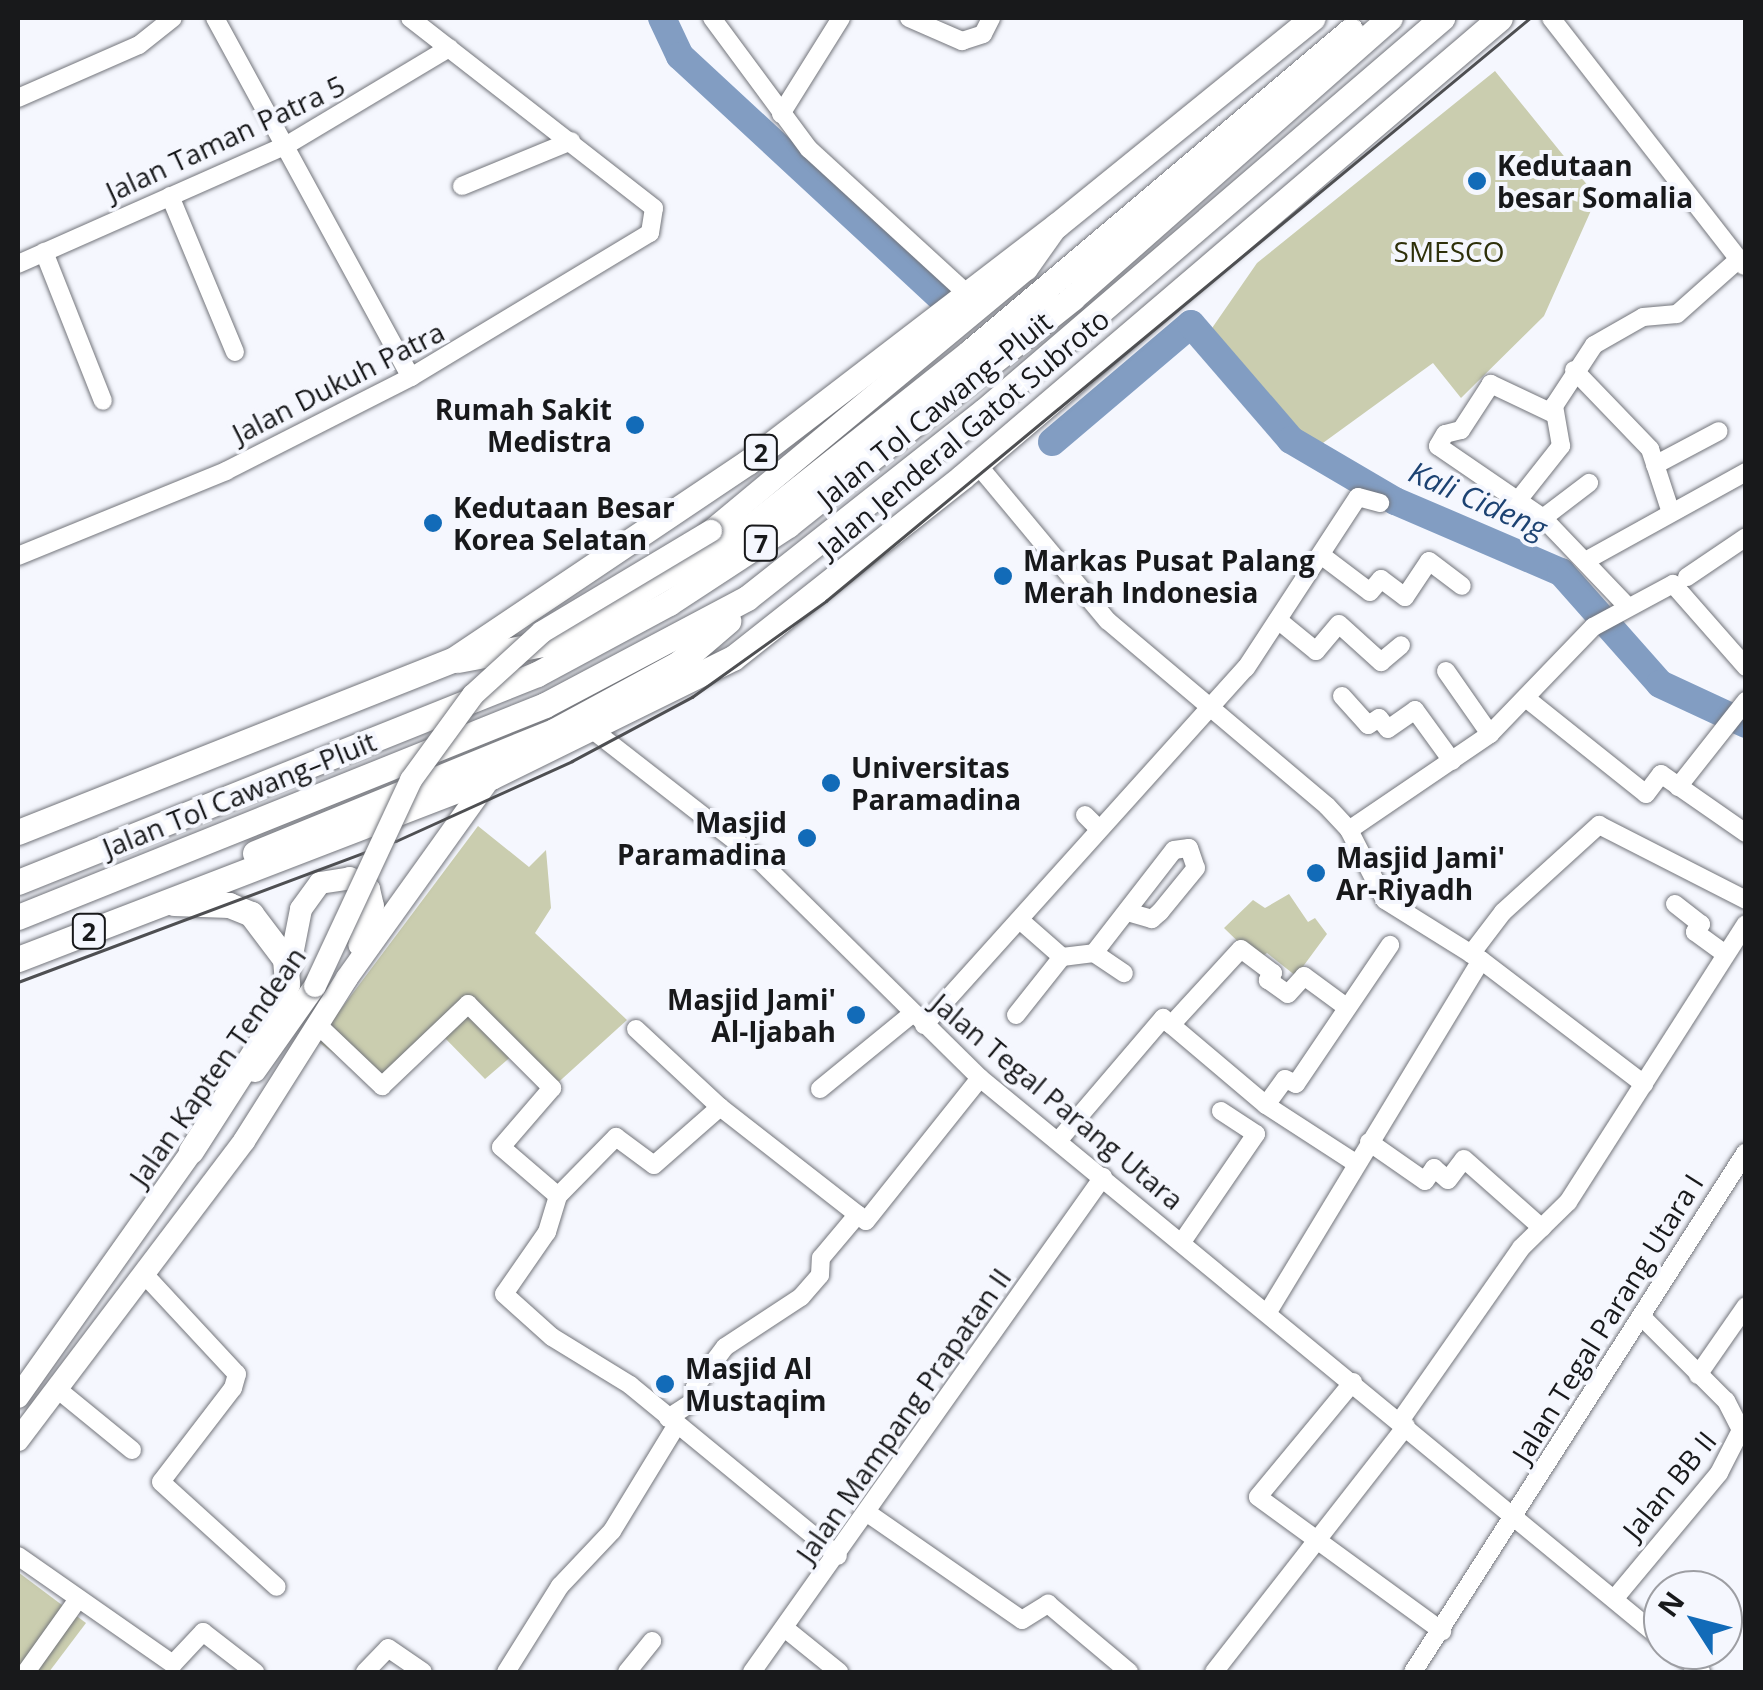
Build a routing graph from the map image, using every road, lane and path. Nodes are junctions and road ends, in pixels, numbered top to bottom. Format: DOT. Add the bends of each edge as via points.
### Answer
graph roads {
  1 [pos="173,18"];
  2 [pos="215,18"];
  3 [pos="410,18"];
  4 [pos="712,18"];
  5 [pos="841,18"];
  6 [pos="909,18"];
  7 [pos="991,18"];
  8 [pos="1313,18"];
  9 [pos="1367,18"];
  10 [pos="1390,18"];
  11 [pos="1442,18"];
  12 [pos="1500,18"];
  13 [pos="1551,18"];
  14 [pos="449,48"];
  15 [pos="18,98"];
  16 [pos="781,114"];
  17 [pos="571,141"];
  18 [pos="287,145"];
  19 [pos="462,186"];
  20 [pos="170,196"];
  21 [pos="1058,226"];
  22 [pos="44,252"];
  23 [pos="18,264"];
  24 [pos="1742,264"];
  25 [pos="1035,292"];
  26 [pos="966,293"];
  27 [pos="235,352"];
  28 [pos="1574,370"];
  29 [pos="412,377"];
  30 [pos="102,401"];
  31 [pos="1552,413"];
  32 [pos="1719,431"];
  33 [pos="977,464"];
  34 [pos="1656,465"];
  35 [pos="1746,472"];
  36 [pos="1589,483"];
  37 [pos="1519,498"];
  38 [pos="1380,503"];
  39 [pos="1670,510"];
  40 [pos="1543,518"];
  41 [pos="716,528"];
  42 [pos="1746,537"];
  43 [pos="18,556"];
  44 [pos="1321,556"];
  45 [pos="1587,560"];
  46 [pos="1680,580"];
  47 [pos="1462,586"];
  48 [pos="748,598"];
  49 [pos="1622,608"];
  50 [pos="1278,620"];
  51 [pos="1401,645"];
  52 [pos="454,660"];
  53 [pos="1746,667"];
  54 [pos="1446,671"];
  55 [pos="1342,696"];
  56 [pos="1527,699"];
  57 [pos="1742,705"];
  58 [pos="1211,707"];
  59 [pos="594,731"];
  60 [pos="1490,734"];
  61 [pos="1452,762"];
  62 [pos="491,777"];
  63 [pos="1678,787"];
  64 [pos="1085,815"];
  65 [pos="1099,830"];
  66 [pos="1350,830"];
  67 [pos="18,832"];
  68 [pos="1746,833"];
  69 [pos="18,882"];
  70 [pos="170,898"];
  71 [pos="1746,900"];
  72 [pos="1675,904"];
  73 [pos="1127,912"];
  74 [pos="18,917"];
  75 [pos="1020,921"];
  76 [pos="1746,924"];
  77 [pos="1390,946"];
  78 [pos="1094,952"];
  79 [pos="1724,952"];
  80 [pos="1062,957"];
  81 [pos="1476,957"];
  82 [pos="18,959"];
  83 [pos="1124,972"];
  84 [pos="347,978"];
  85 [pos="286,984"];
  86 [pos="1346,1007"];
  87 [pos="1016,1015"];
  88 [pos="918,1020"];
  89 [pos="1171,1025"];
  90 [pos="320,1026"];
  91 [pos="636,1029"];
  92 [pos="980,1078"];
  93 [pos="1644,1084"];
  94 [pos="820,1089"];
  95 [pos="1266,1105"];
  96 [pos="720,1107"];
  97 [pos="1221,1111"];
  98 [pos="1058,1141"];
  99 [pos="1369,1142"];
  100 [pos="191,1151"];
  101 [pos="1746,1152"];
  102 [pos="1358,1164"];
  103 [pos="1103,1177"];
  104 [pos="558,1196"];
  105 [pos="858,1214"];
  106 [pos="1542,1228"];
  107 [pos="1182,1242"];
  108 [pos="143,1274"];
  109 [pos="1746,1306"];
  110 [pos="1268,1312"];
  111 [pos="1641,1316"];
  112 [pos="1698,1375"];
  113 [pos="1353,1382"];
  114 [pos="56,1388"];
  115 [pos="18,1397"];
  116 [pos="1741,1409"];
  117 [pos="672,1422"];
  118 [pos="1403,1424"];
  119 [pos="18,1440"];
  120 [pos="132,1450"];
  121 [pos="869,1514"];
  122 [pos="1517,1514"];
  123 [pos="1319,1536"];
  124 [pos="18,1556"];
  125 [pos="838,1556"];
  126 [pos="277,1587"];
  127 [pos="1615,1598"];
  128 [pos="78,1600"];
  129 [pos="1643,1622"];
  130 [pos="787,1630"];
  131 [pos="1442,1631"];
  132 [pos="652,1642"];
  133 [pos="171,1668"];
  134 [pos="1120,1670"];
  135 [pos="510,1671"];
  136 [pos="26,1672"];
  137 [pos="255,1672"];
  138 [pos="366,1672"];
  139 [pos="423,1672"];
  140 [pos="627,1672"];
  141 [pos="752,1672"];
  142 [pos="839,1672"];
  143 [pos="1214,1672"];
  144 [pos="1413,1672"];
  1 -- 15 [label="street" via="139,46"];
  2 -- 18 [label="street"];
  3 -- 14 [label="street"];
  4 -- 16 [label="street"];
  5 -- 16 [label="street"];
  6 -- 7 [label="street" via="962,41 983,34"];
  8 -- 21 [label="highway, 2"];
  9 -- 25 [label="highway"];
  10 -- 69 [label="highway, Jalan Tol Cawang–Pluit / 7" via="1072,298 788,525 669,603 537,674"];
  11 -- 48 [label="highway, Jalan Tol Cawang–Pluit / 7" via="984,410"];
  12 -- 33 [label="highway, Jalan Jenderal Gatot Subroto / 2"];
  13 -- 24 [label="street"];
  14 -- 17 [label="street"];
  14 -- 18 [label="street, Jalan Taman Patra 5"];
  16 -- 26 [label="street" via="837,179"];
  17 -- 19 [label="street"];
  17 -- 29 [label="street, Jalan Dukuh Patra" via="657,216 650,233"];
  18 -- 20 [label="street, Jalan Taman Patra 5"];
  18 -- 29 [label="street"];
  20 -- 22 [label="street, Jalan Taman Patra 5"];
  20 -- 27 [label="street"];
  21 -- 26 [label="highway, 2"];
  21 -- 41 [label="main road" via="1027,269"];
  22 -- 23 [label="street, Jalan Taman Patra 5"];
  22 -- 30 [label="street"];
  24 -- 28 [label="street" via="1678,314 1643,318 1613,332"];
  25 -- 41 [label="highway" via="962,339 746,516"];
  25 -- 52 [label="highway" via="804,488 658,586 532,650"];
  26 -- 52 [label="highway, 2" via="748,462"];
  28 -- 31 [label="street"];
  28 -- 34 [label="street" via="1638,433"];
  29 -- 43 [label="street, Jalan Dukuh Patra" via="226,471"];
  31 -- 37 [label="street" via="1561,446"];
  31 -- 37 [label="street" via="1490,384 1462,430 1445,434 1438,446"];
  32 -- 34 [label="street"];
  33 -- 58 [label="street" via="1108,620"];
  33 -- 59 [label="highway, Jalan Jenderal Gatot Subroto / 2" via="733,658"];
  34 -- 39 [label="street"];
  35 -- 39 [label="street"];
  36 -- 40 [label="street"];
  37 -- 40 [label="street"];
  38 -- 44 [label="street" via="1358,497"];
  39 -- 45 [label="street"];
  40 -- 45 [label="street"];
  41 -- 100 [label="main road, Jalan Kapten Tendean, bridge" via="542,632 473,695 411,780 330,962"];
  42 -- 46 [label="street"];
  44 -- 47 [label="street" via="1370,592 1380,579 1406,596 1430,561"];
  44 -- 50 [label="street"];
  45 -- 49 [label="street"];
  46 -- 49 [label="street"];
  46 -- 53 [label="street"];
  48 -- 70 [label="highway" via="706,642 623,696 280,840"];
  48 -- 74 [label="highway, Jalan Tol Cawang–Pluit / 7" via="545,705"];
  49 -- 56 [label="street" via="1593,627"];
  50 -- 51 [label="street" via="1316,651 1339,624 1381,662"];
  50 -- 58 [label="street"];
  52 -- 67 [label="highway, 2" via="308,723"];
  54 -- 60 [label="street"];
  55 -- 61 [label="street" via="1368,725 1379,718 1388,729 1415,710"];
  56 -- 60 [label="street"];
  56 -- 63 [label="street" via="1646,794 1661,774"];
  57 -- 63 [label="street"];
  58 -- 65 [label="street"];
  58 -- 66 [label="street"];
  59 -- 62 [label="highway, Jalan Jenderal Gatot Subroto / 2"];
  59 -- 88 [label="street, Jalan Tegal Parang Utara" via="757,858"];
  60 -- 61 [label="street"];
  61 -- 66 [label="street"];
  62 -- 70 [label="highway, Jalan Jenderal Gatot Subroto / 2"];
  62 -- 84 [label="main road, Jalan Kapten Tendean"];
  63 -- 68 [label="street"];
  64 -- 65 [label="street"];
  65 -- 75 [label="street"];
  66 -- 81 [label="street" via="1384,900"];
  70 -- 82 [label="highway, Jalan Jenderal Gatot Subroto / 2"];
  70 -- 85 [label="highway" via="229,904 251,914 278,944"];
  71 -- 81 [label="street" via="1600,825 1502,912"];
  72 -- 79 [label="street" via="1700,924 1695,932"];
  73 -- 78 [label="street"];
  75 -- 80 [label="street"];
  75 -- 88 [label="street"];
  76 -- 79 [label="street"];
  77 -- 86 [label="street"];
  78 -- 80 [label="street"];
  78 -- 83 [label="street"];
  79 -- 93 [label="street"];
  80 -- 87 [label="street"];
  81 -- 93 [label="street"];
  81 -- 99 [label="street"];
  84 -- 85 [label="main road" via="373,898 360,882 338,878 306,898"];
  84 -- 90 [label="main road, Jalan Kapten Tendean"];
  85 -- 100 [label="highway" via="266,1034"];
  86 -- 89 [label="street" via="1304,976 1288,994 1268,980 1273,973 1241,950"];
  86 -- 95 [label="street" via="1296,1084 1284,1079"];
  88 -- 92 [label="street, Jalan Tegal Parang Utara"];
  88 -- 94 [label="street"];
  89 -- 95 [label="street"];
  89 -- 98 [label="street" via="1161,1019"];
  90 -- 104 [label="street" via="382,1086 469,1004 552,1088 501,1146"];
  90 -- 108 [label="main road, Jalan Kapten Tendean"];
  91 -- 96 [label="street"];
  92 -- 98 [label="street, Jalan Tegal Parang Utara"];
  92 -- 105 [label="street" via="866,1220"];
  93 -- 106 [label="street" via="1568,1202"];
  95 -- 102 [label="street"];
  96 -- 104 [label="street" via="654,1165 616,1138"];
  96 -- 105 [label="street"];
  97 -- 107 [label="street" via="1256,1134"];
  98 -- 103 [label="street, Jalan Tegal Parang Utara"];
  99 -- 102 [label="street"];
  99 -- 106 [label="street" via="1425,1181 1434,1168 1448,1180 1464,1159"];
  100 -- 115 [label="main road, Jalan Kapten Tendean"];
  101 -- 111 [label="street, Jalan Tegal Parang Utara I"];
  102 -- 110 [label="street"];
  103 -- 107 [label="street, Jalan Tegal Parang Utara"];
  103 -- 121 [label="street, Jalan Mampang Prapatan II"];
  104 -- 117 [label="street" via="547,1232 504,1294 527,1319 630,1385"];
  105 -- 117 [label="street" via="821,1258 820,1274 801,1297 725,1347 695,1387 697,1400"];
  106 -- 118 [label="street"];
  107 -- 110 [label="street, Jalan Tegal Parang Utara"];
  108 -- 114 [label="main road, Jalan Kapten Tendean"];
  108 -- 126 [label="street" via="236,1374 233,1388 161,1482"];
  109 -- 112 [label="street"];
  110 -- 113 [label="street, Jalan Tegal Parang Utara"];
  111 -- 112 [label="street, Jalan BB II"];
  111 -- 122 [label="street, Jalan Tegal Parang Utara I"];
  112 -- 116 [label="street, Jalan BB II"];
  113 -- 118 [label="street, Jalan Tegal Parang Utara"];
  113 -- 123 [label="street" via="1258,1497"];
  114 -- 119 [label="main road, Jalan Kapten Tendean"];
  114 -- 120 [label="street"];
  116 -- 127 [label="street, Jalan BB II" via="1735,1451"];
  117 -- 125 [label="street"];
  117 -- 135 [label="street" via="612,1531 560,1586"];
  118 -- 122 [label="street, Jalan Tegal Parang Utara"];
  118 -- 123 [label="street"];
  121 -- 125 [label="street, Jalan Mampang Prapatan II"];
  121 -- 134 [label="street" via="1022,1620 1048,1604"];
  122 -- 127 [label="street, Jalan Tegal Parang Utara"];
  122 -- 131 [label="street, Jalan Tegal Parang Utara I"];
  123 -- 131 [label="street"];
  123 -- 143 [label="street"];
  124 -- 128 [label="street"];
  125 -- 130 [label="street, Jalan Mampang Prapatan II"];
  127 -- 129 [label="street, Jalan Tegal Parang Utara"];
  128 -- 133 [label="street"];
  128 -- 136 [label="street"];
  130 -- 141 [label="street, Jalan Mampang Prapatan II"];
  130 -- 142 [label="street"];
  131 -- 144 [label="street, Jalan Tegal Parang Utara I"];
  132 -- 140 [label="street"];
  133 -- 137 [label="street" via="203,1632"];
  138 -- 139 [label="street" via="388,1648"];
}
